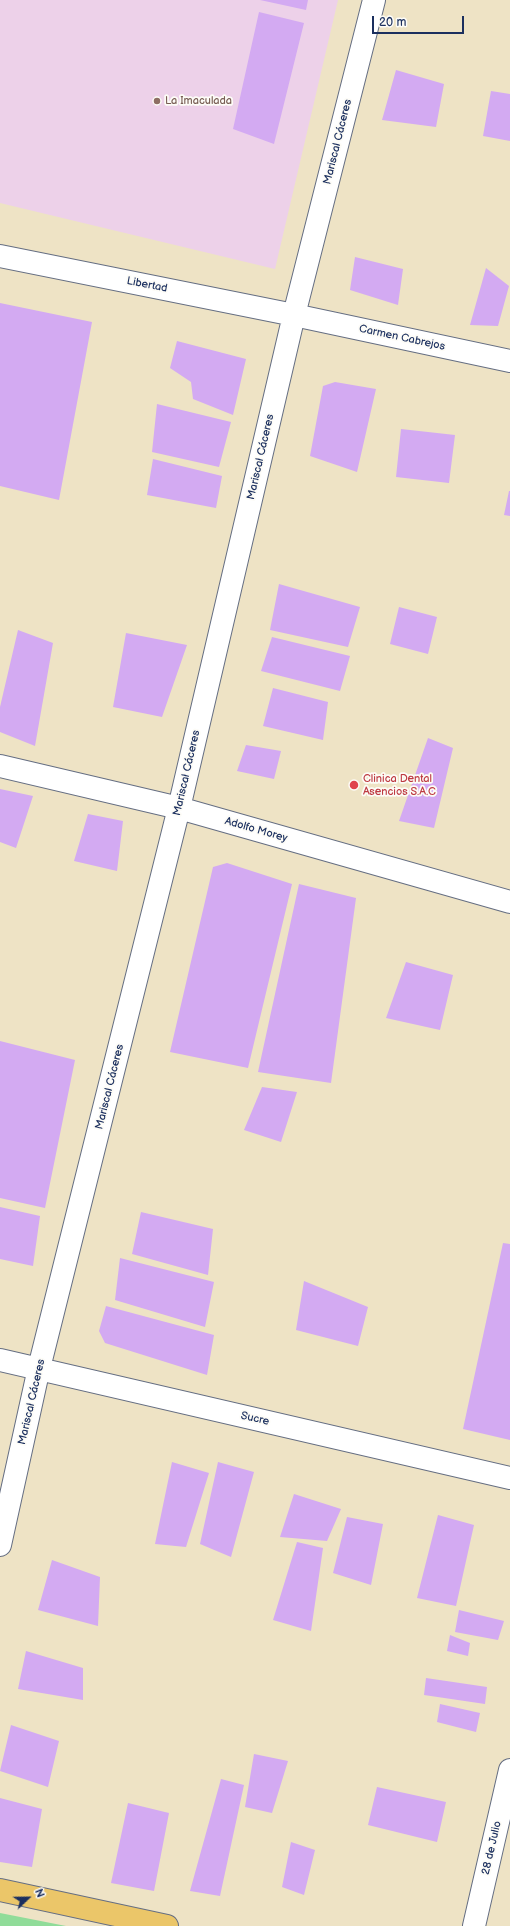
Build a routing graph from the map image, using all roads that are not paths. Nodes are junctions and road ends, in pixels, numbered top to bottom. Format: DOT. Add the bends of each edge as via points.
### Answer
graph roads {
  1 [pos="374,0"];
  2 [pos="0,256"];
  3 [pos="294,315"];
  4 [pos="510,361"];
  5 [pos="0,766"];
  6 [pos="179,808"];
  7 [pos="510,902"];
  8 [pos="0,1360"];
  9 [pos="39,1368"];
  10 [pos="510,1478"];
  11 [pos="0,1545"];
  12 [pos="510,1770"];
  13 [pos="0,1890"];
  14 [pos="167,1926"];
  15 [pos="474,1926"];
  1 -- 3 [label="street, Mariscal Cáceres"];
  2 -- 3 [label="street, Libertad"];
  3 -- 4 [label="street, Carmen Cabrejos"];
  3 -- 6 [label="street, Mariscal Cáceres"];
  5 -- 6 [label="street, Adolfo Morey"];
  6 -- 7 [label="street, Adolfo Morey"];
  6 -- 9 [label="street, Mariscal Cáceres"];
  8 -- 9 [label="street, Sucre"];
  9 -- 10 [label="street, Sucre"];
  9 -- 11 [label="street, Mariscal Cáceres"];
  12 -- 15 [label="street, 28 de Julio"];
  13 -- 14 [label="main road"];
}
